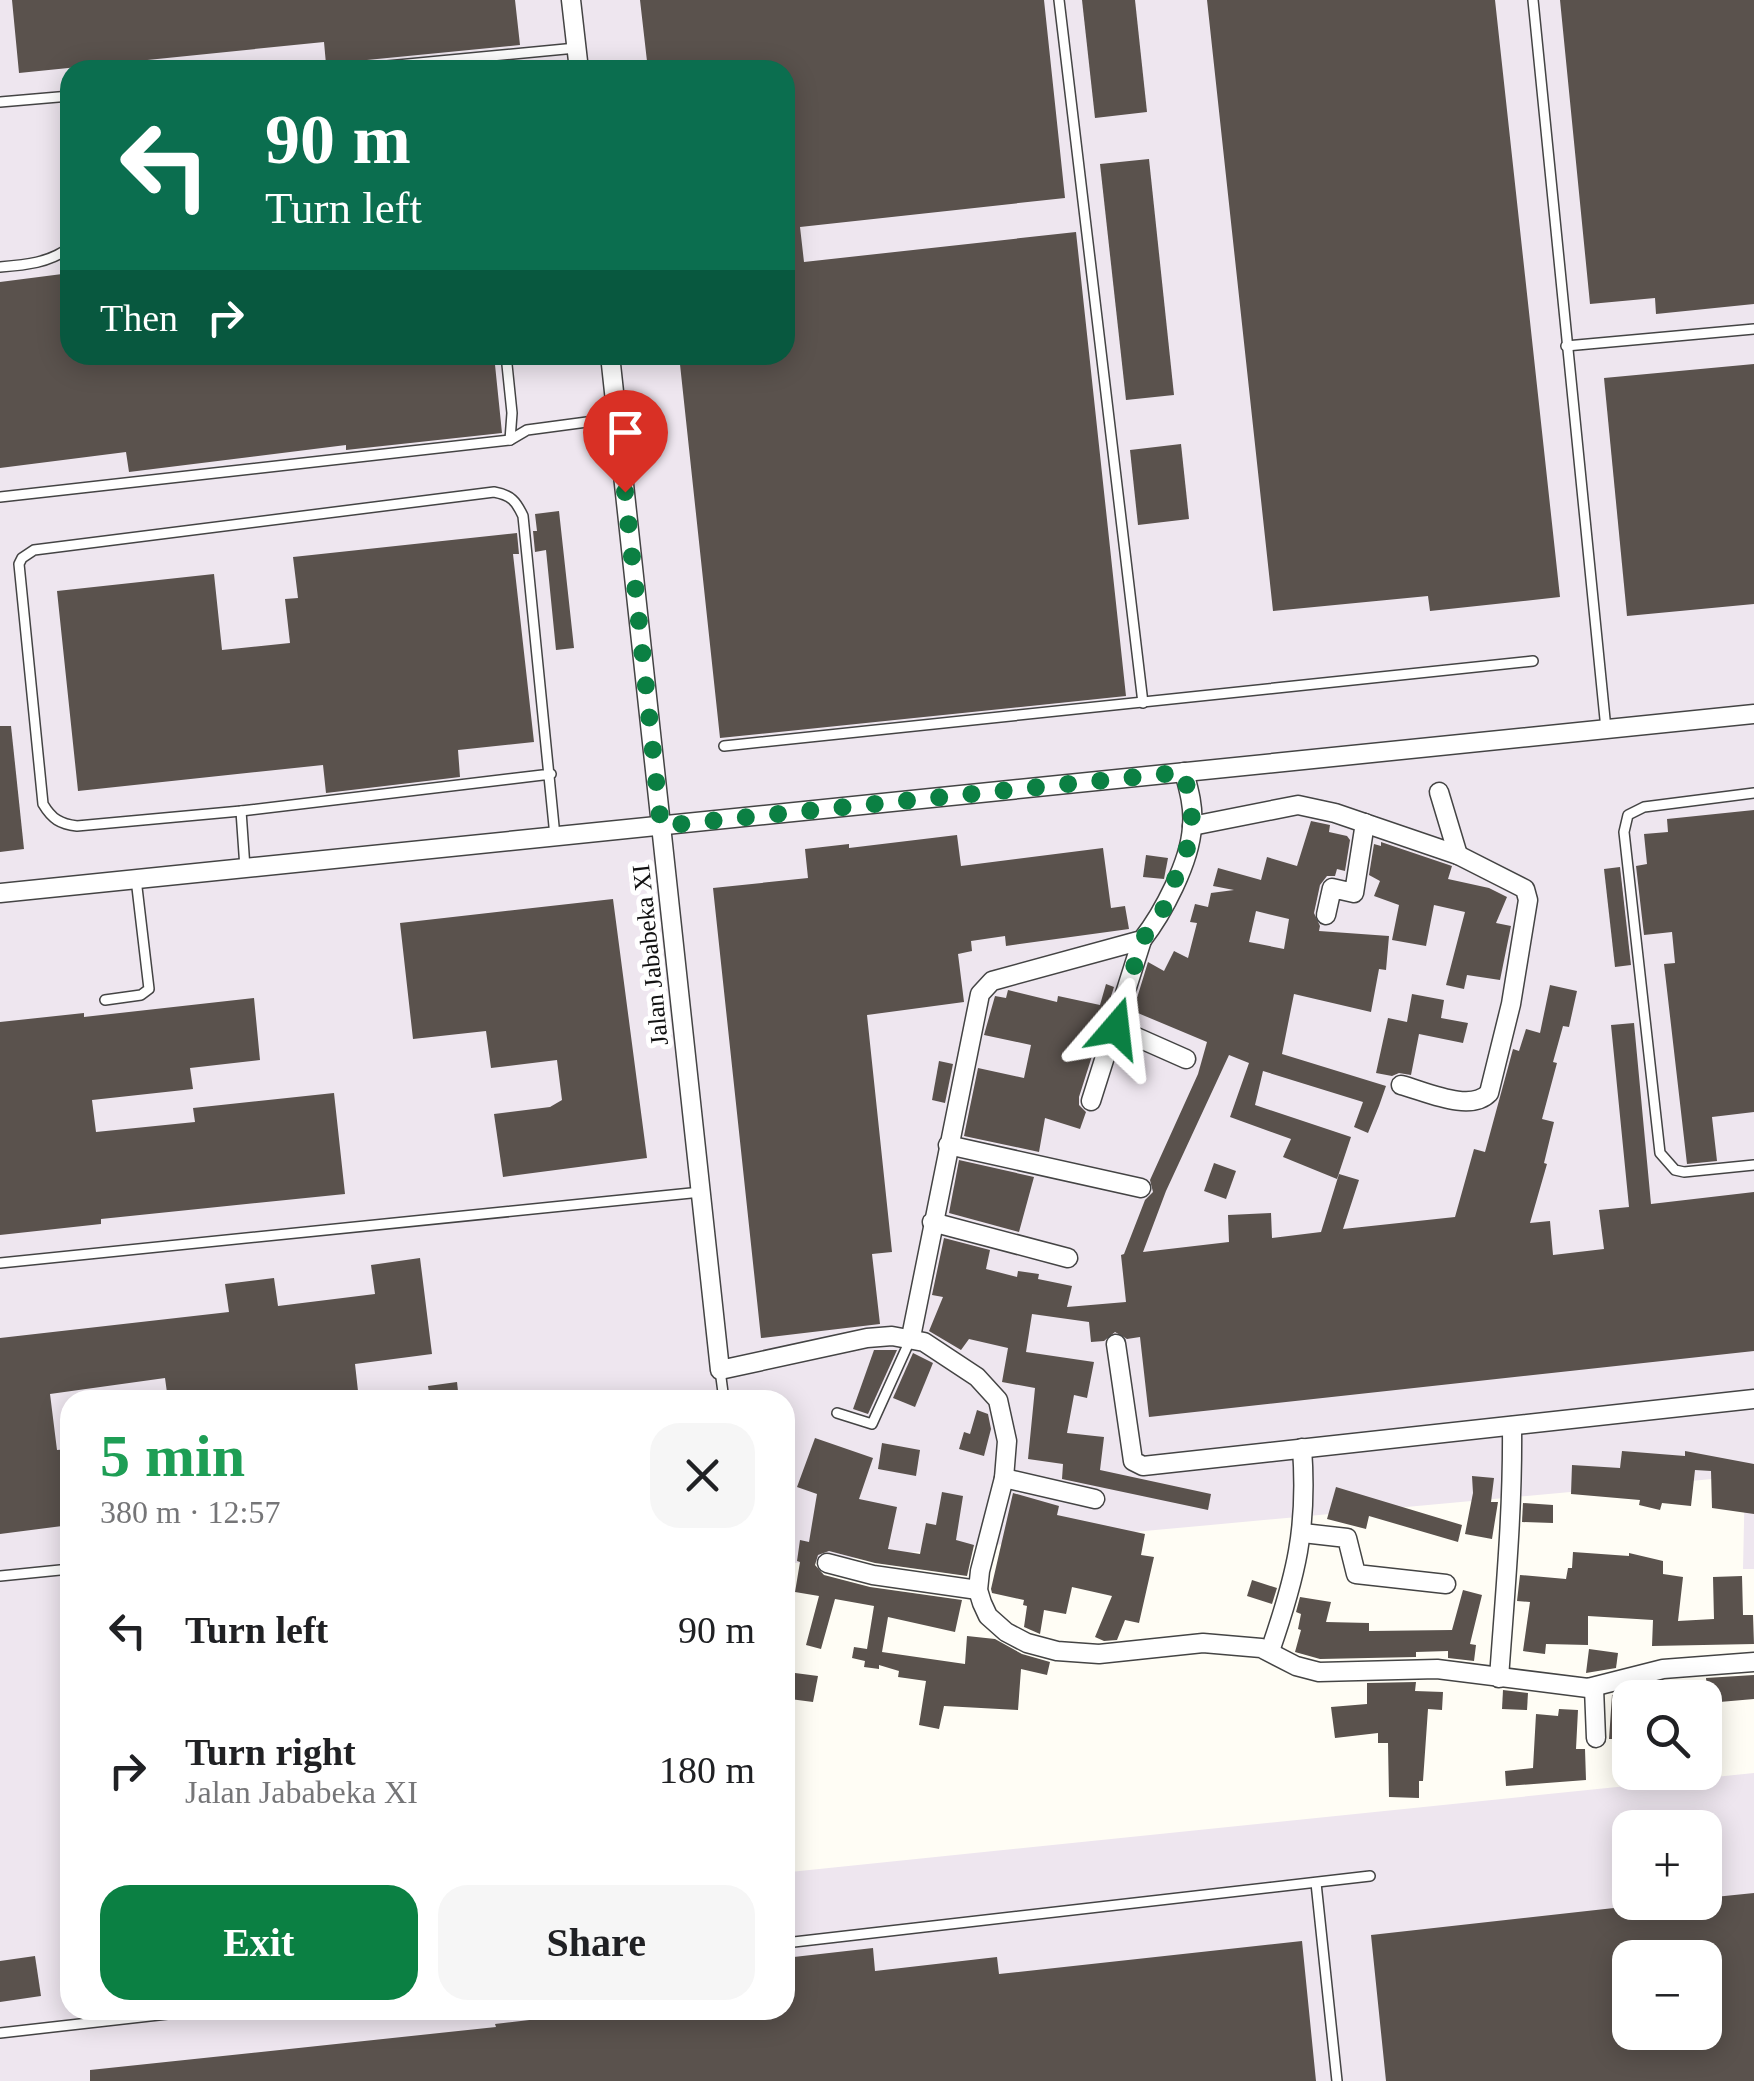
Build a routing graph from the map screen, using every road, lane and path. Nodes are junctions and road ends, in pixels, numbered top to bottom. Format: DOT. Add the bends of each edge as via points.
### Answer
graph roads {
  1 [pos="571,0"];
  2 [pos="1059,0"];
  3 [pos="1534,0"];
  4 [pos="576,48"];
  5 [pos="450,60"];
  6 [pos="578,60"];
  7 [pos="60,97"];
  8 [pos="0,102"];
  9 [pos="60,255"];
  10 [pos="0,267"];
  11 [pos="1754,329"];
  12 [pos="1566,346"];
  13 [pos="507,365"];
  14 [pos="611,365"];
  15 [pos="617,418"];
  16 [pos="510,440"];
  17 [pos="0,497"];
  18 [pos="1532,660"];
  19 [pos="1143,703"];
  20 [pos="1754,714"];
  21 [pos="1606,730"];
  22 [pos="724,746"];
  23 [pos="1184,772"];
  24 [pos="551,774"];
  25 [pos="1438,792"];
  26 [pos="1754,792"];
  27 [pos="241,811"];
  28 [pos="1366,824"];
  29 [pos="661,826"];
  30 [pos="1192,826"];
  31 [pos="555,836"];
  32 [pos="1458,855"];
  33 [pos="245,868"];
  34 [pos="136,879"];
  35 [pos="0,893"];
  36 [pos="1326,915"];
  37 [pos="1142,940"];
  38 [pos="106,1000"];
  39 [pos="1116,1028"];
  40 [pos="1186,1059"];
  41 [pos="1401,1085"];
  42 [pos="1091,1101"];
  43 [pos="948,1144"];
  44 [pos="1754,1165"];
  45 [pos="1141,1188"];
  46 [pos="701,1192"];
  47 [pos="932,1222"];
  48 [pos="1068,1258"];
  49 [pos="0,1263"];
  50 [pos="911,1337"];
  51 [pos="1116,1344"];
  52 [pos="720,1370"];
  53 [pos="723,1390"];
  54 [pos="1754,1399"];
  55 [pos="837,1413"];
  56 [pos="1512,1426"];
  57 [pos="1302,1448"];
  58 [pos="1004,1478"];
  59 [pos="1095,1499"];
  60 [pos="1303,1534"];
  61 [pos="827,1563"];
  62 [pos="60,1569"];
  63 [pos="0,1576"];
  64 [pos="1446,1584"];
  65 [pos="978,1590"];
  66 [pos="1270,1651"];
  67 [pos="1754,1662"];
  68 [pos="1499,1678"];
  69 [pos="1594,1688"];
  70 [pos="1596,1738"];
  71 [pos="1370,1876"];
  72 [pos="1316,1883"];
  73 [pos="795,1942"];
  74 [pos="115,2020"];
  75 [pos="0,2033"];
  76 [pos="1337,2081"];
  1 -- 4 [label="street"];
  2 -- 19 [label="lane"];
  3 -- 12 [label="lane"];
  4 -- 5 [label="lane"];
  4 -- 6 [label="street"];
  7 -- 8 [label="lane"];
  9 -- 10 [label="lane"];
  11 -- 12 [label="lane"];
  12 -- 21 [label="lane"];
  13 -- 16 [label="lane"];
  14 -- 15 [label="street, Jalan Jababeka XI"];
  15 -- 16 [label="lane" via="527,430"];
  15 -- 29 [label="street, Jalan Jababeka XI"];
  16 -- 17 [label="lane"];
  18 -- 19 [label="lane"];
  19 -- 22 [label="lane"];
  20 -- 21 [label="street"];
  21 -- 23 [label="street"];
  23 -- 29 [label="street"];
  23 -- 30 [label="street"];
  24 -- 27 [label="lane"];
  24 -- 27 [label="lane" via="523,516 506,494 28,552 19,575 42,804 50,817 77,826"];
  24 -- 31 [label="lane"];
  25 -- 32 [label="street"];
  26 -- 44 [label="lane" via="1644,807 1628,816 1624,832 1660,1154 1684,1172"];
  27 -- 33 [label="lane"];
  28 -- 30 [label="street" via="1294,805"];
  28 -- 32 [label="street"];
  28 -- 36 [label="street" via="1354,893 1332,888"];
  29 -- 31 [label="street"];
  29 -- 46 [label="street, Jalan Jababeka XI"];
  30 -- 37 [label="street" via="1168,899"];
  31 -- 33 [label="street"];
  32 -- 41 [label="street" via="1527,894 1489,1093 1470,1102"];
  33 -- 34 [label="street"];
  34 -- 35 [label="street"];
  34 -- 38 [label="lane" via="149,989"];
  37 -- 39 [label="street"];
  37 -- 43 [label="street" via="986,984"];
  39 -- 40 [label="street"];
  39 -- 42 [label="street"];
  43 -- 45 [label="street"];
  43 -- 47 [label="street"];
  46 -- 49 [label="lane"];
  46 -- 52 [label="street, Jalan Jababeka XI"];
  47 -- 48 [label="street"];
  47 -- 50 [label="street"];
  50 -- 52 [label="street" via="867,1338"];
  50 -- 55 [label="lane" via="872,1424"];
  50 -- 58 [label="street" via="977,1377 998,1400 1007,1441"];
  51 -- 57 [label="street" via="1136,1465"];
  52 -- 53 [label="lane"];
  54 -- 56 [label="street"];
  56 -- 57 [label="street"];
  56 -- 68 [label="street" via="1511,1550"];
  57 -- 60 [label="street"];
  58 -- 59 [label="street"];
  58 -- 65 [label="street"];
  60 -- 64 [label="street" via="1348,1538 1352,1569 1361,1576"];
  60 -- 66 [label="street"];
  61 -- 65 [label="street"];
  62 -- 63 [label="lane"];
  65 -- 66 [label="street" via="988,1616 1006,1632 1057,1651 1099,1654 1203,1643"];
  66 -- 68 [label="street" via="1319,1672 1437,1669"];
  67 -- 69 [label="street" via="1662,1668"];
  68 -- 69 [label="street"];
  69 -- 70 [label="street"];
  71 -- 72 [label="lane"];
  72 -- 73 [label="lane"];
  72 -- 76 [label="lane"];
  74 -- 75 [label="lane"];
}
